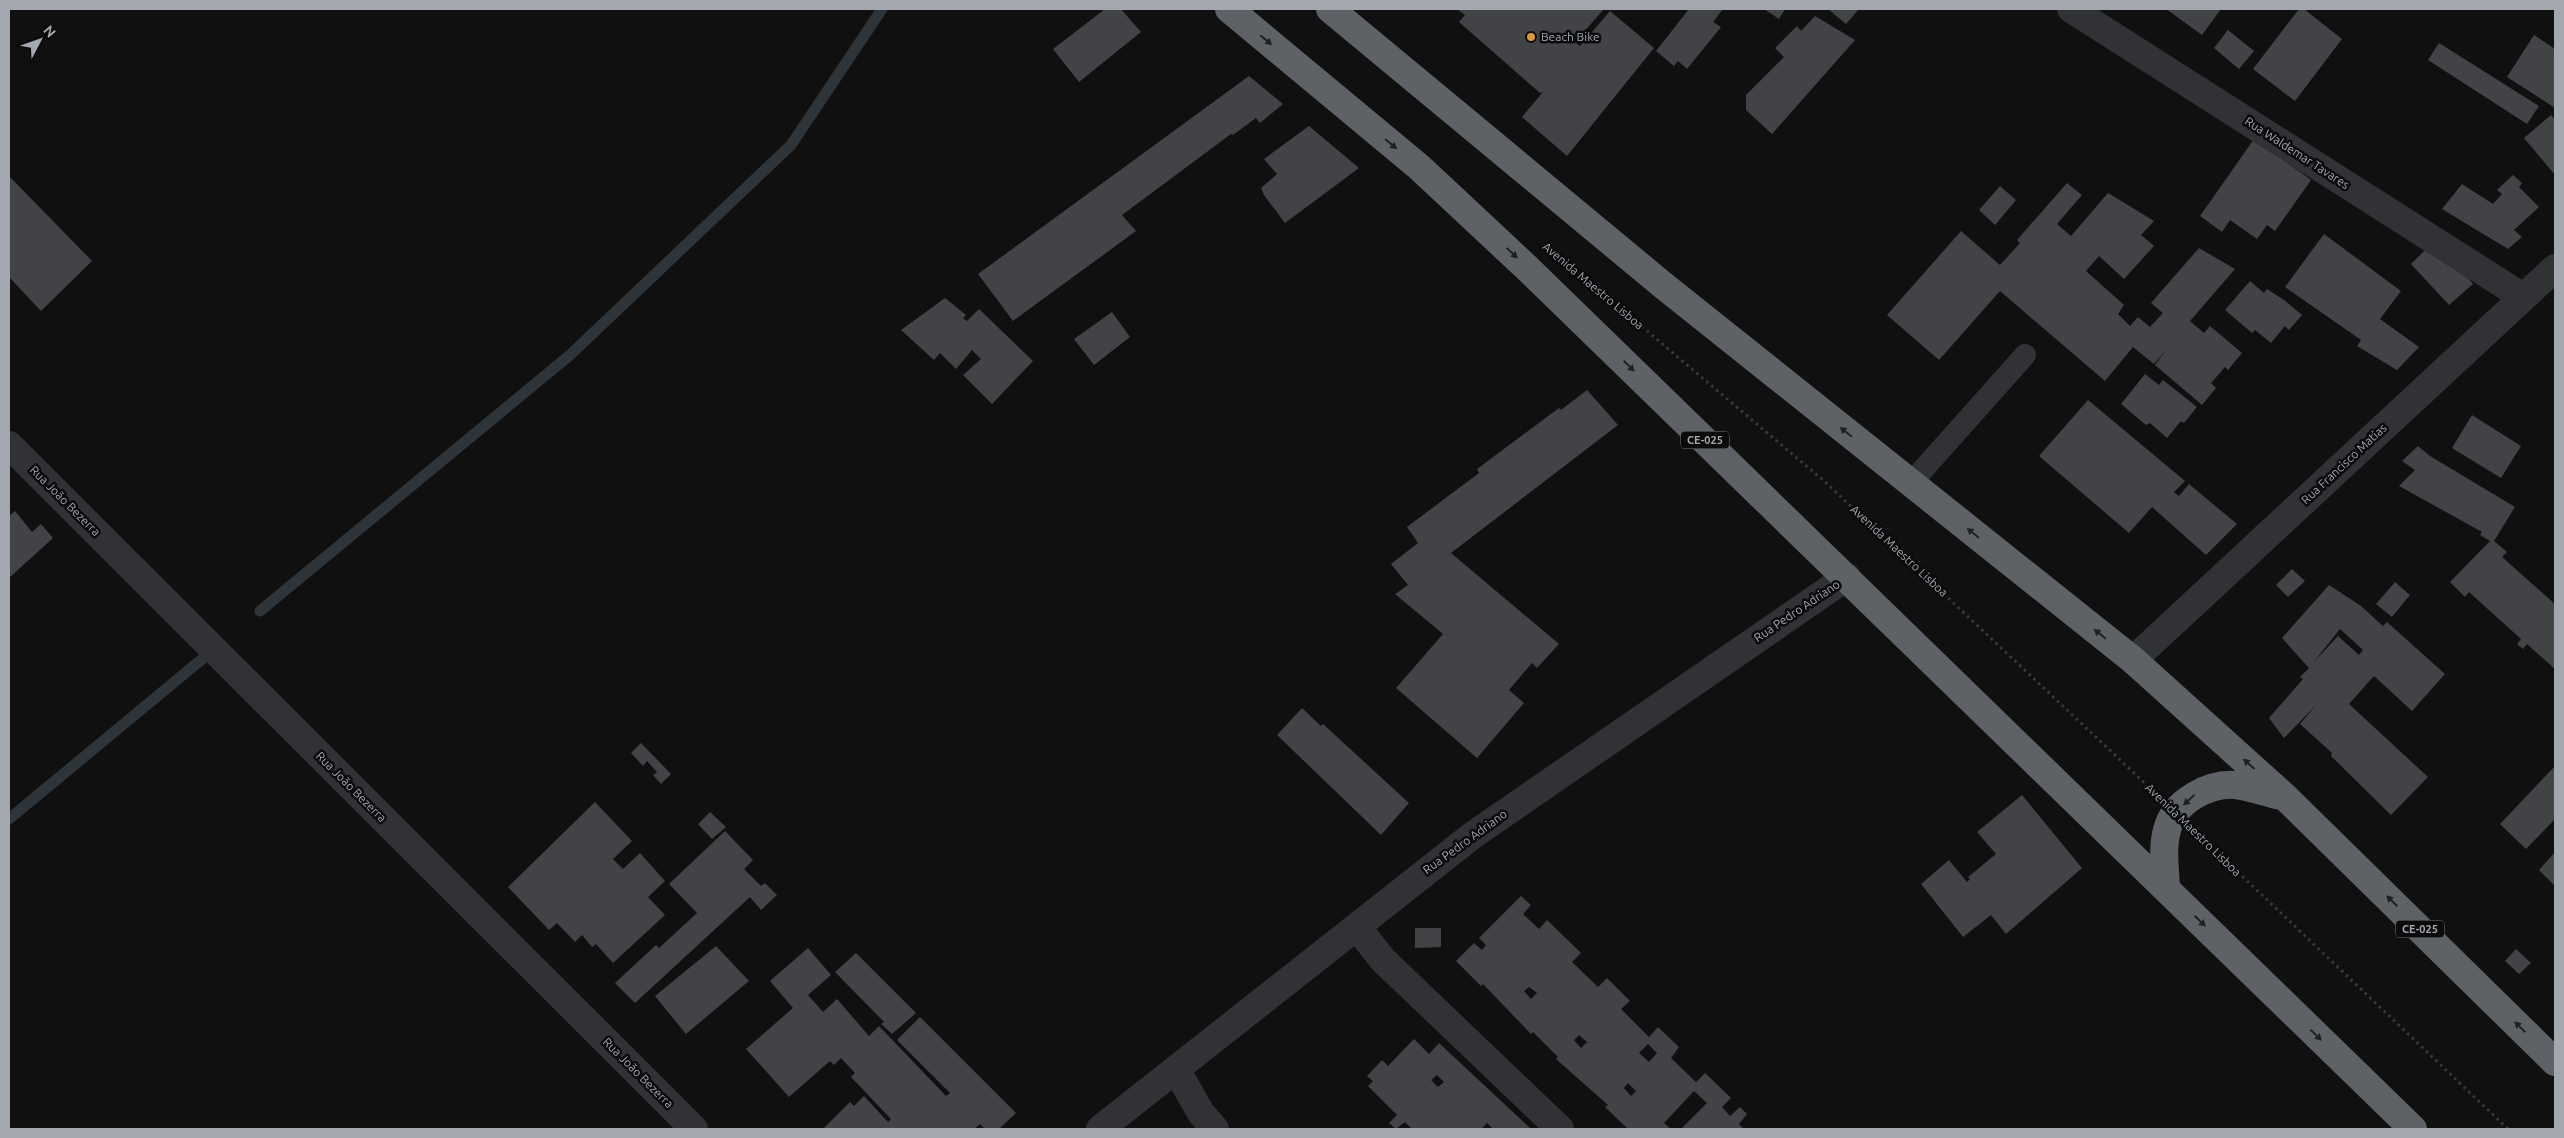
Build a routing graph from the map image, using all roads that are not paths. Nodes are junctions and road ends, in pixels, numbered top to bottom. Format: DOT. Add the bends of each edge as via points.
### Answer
graph roads {
  1 [pos="1229,9"];
  2 [pos="1330,9"];
  3 [pos="2071,9"];
  4 [pos="2555,268"];
  5 [pos="2523,297"];
  6 [pos="2025,355"];
  7 [pos="9,446"];
  8 [pos="1911,483"];
  9 [pos="1847,577"];
  10 [pos="2133,660"];
  11 [pos="2285,797"];
  12 [pos="2166,887"];
  13 [pos="1357,927"];
  14 [pos="2555,1062"];
  15 [pos="1176,1069"];
  16 [pos="694,1129"];
  17 [pos="1100,1129"];
  18 [pos="1214,1129"];
  19 [pos="1560,1129"];
  20 [pos="2413,1129"];
  1 -- 9 [label="highway, CE-025, one-way" via="1419,167"];
  8 -- 2 [label="highway, CE-025, one-way" via="1672,292"];
  3 -- 5 [label="street, Rua Waldemar Tavares"];
  4 -- 5 [label="street, Rua Francisco Matias"];
  5 -- 10 [label="street, Rua Francisco Matias"];
  6 -- 8 [label="lane"];
  7 -- 16 [label="street, Rua João Bezerra"];
  10 -- 8 [label="highway, CE-025, one-way"];
  9 -- 12 [label="highway, CE-025"];
  9 -- 13 [label="street, Rua Pedro Adriano" via="1473,835"];
  11 -- 10 [label="highway, CE-025, one-way"];
  11 -- 12 [label="highway, one-way" via="2235,785 2197,792 2176,813 2167,828"];
  14 -- 11 [label="highway, CE-025, one-way"];
  12 -- 20 [label="highway, CE-025, one-way"];
  13 -- 15 [label="street, Rua Pedro Adriano"];
  13 -- 19 [label="street" via="1383,960"];
  15 -- 17 [label="street, Rua Pedro Adriano"];
  15 -- 18 [label="street"];
}
